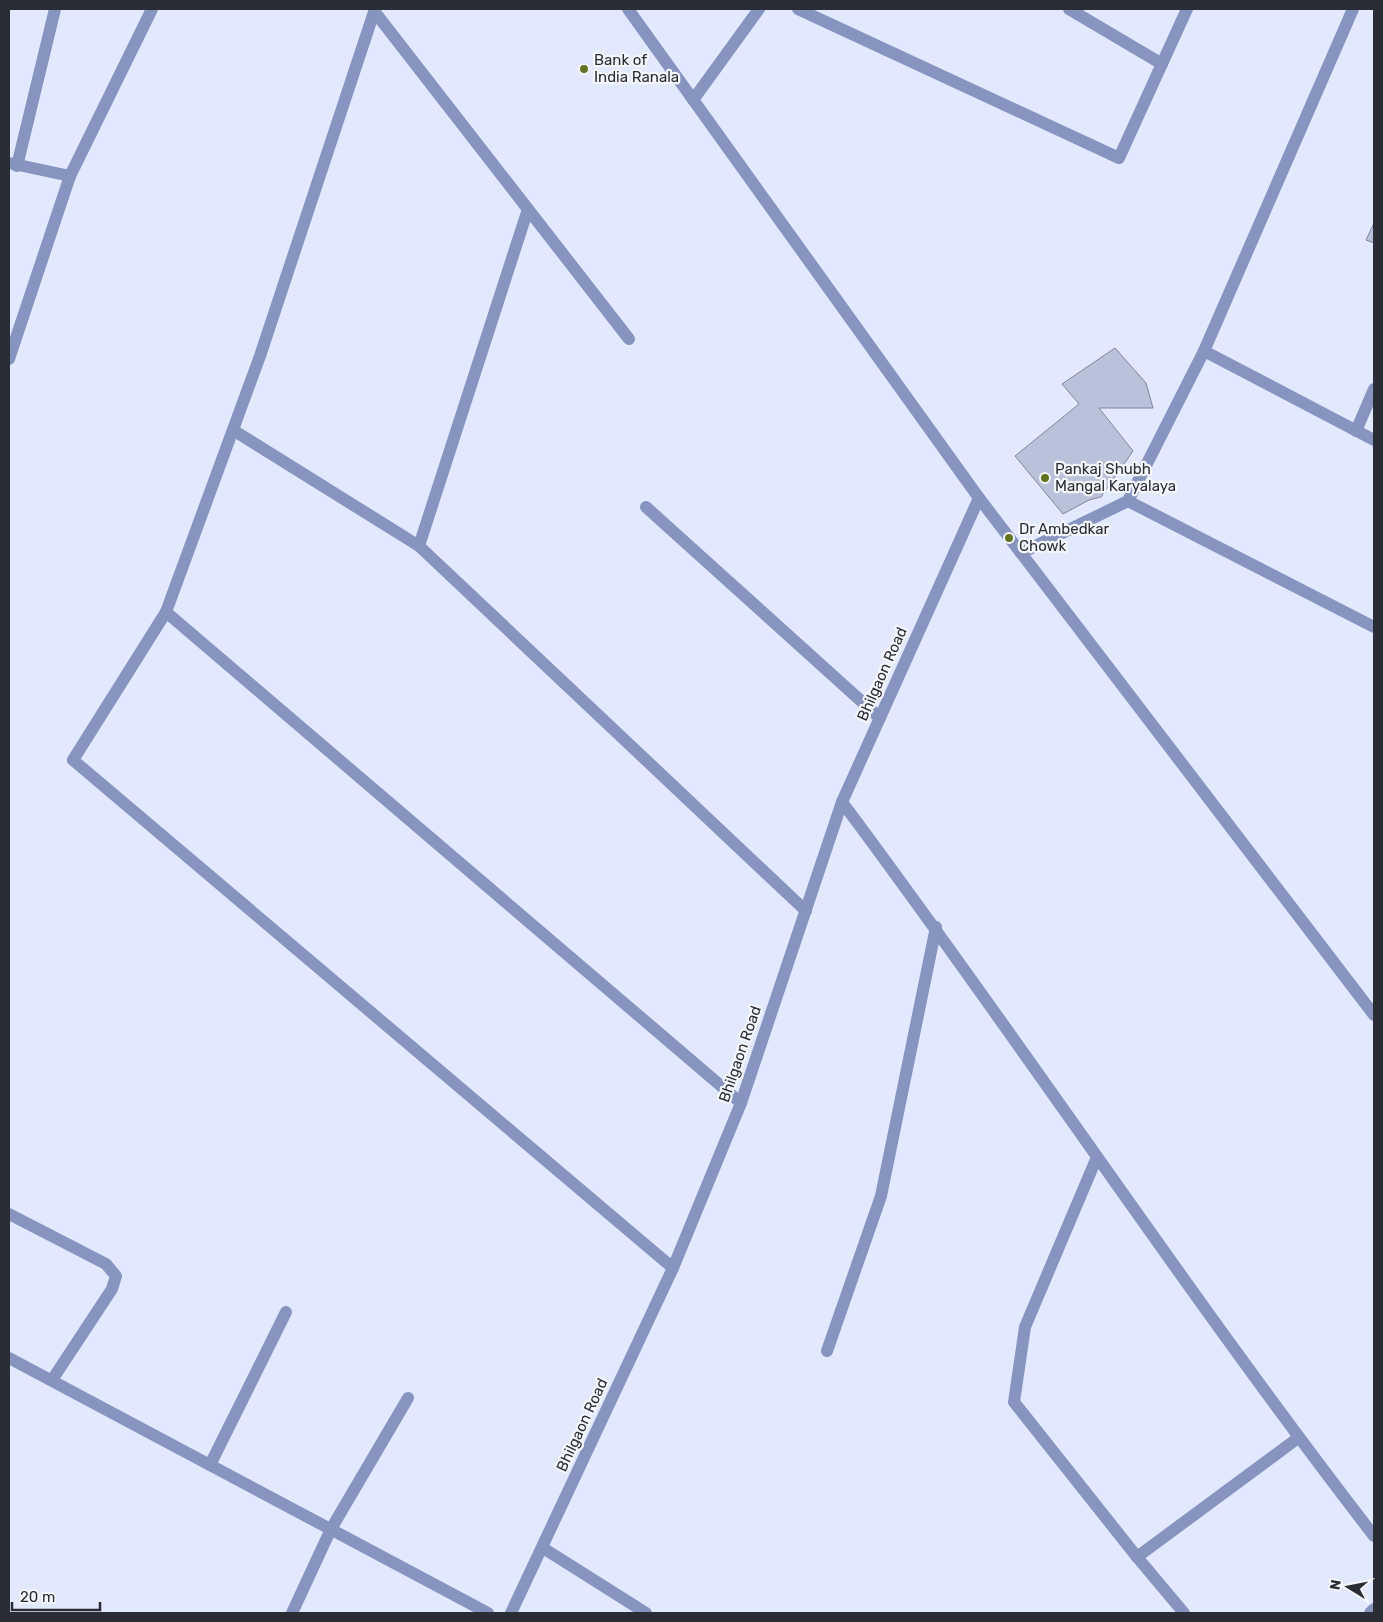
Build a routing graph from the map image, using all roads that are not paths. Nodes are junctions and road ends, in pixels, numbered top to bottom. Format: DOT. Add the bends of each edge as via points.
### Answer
graph roads {
  1 [pos="55,9"];
  2 [pos="152,9"];
  3 [pos="628,9"];
  4 [pos="759,9"];
  5 [pos="798,9"];
  6 [pos="1070,9"];
  7 [pos="1187,9"];
  8 [pos="1353,9"];
  9 [pos="374,10"];
  10 [pos="1162,64"];
  11 [pos="693,100"];
  12 [pos="13,165"];
  13 [pos="70,176"];
  14 [pos="528,209"];
  15 [pos="629,339"];
  16 [pos="1204,351"];
  17 [pos="9,359"];
  18 [pos="1374,389"];
  19 [pos="233,430"];
  20 [pos="1356,431"];
  21 [pos="1374,440"];
  22 [pos="979,498"];
  23 [pos="1128,501"];
  24 [pos="646,507"];
  25 [pos="419,546"];
  26 [pos="1021,553"];
  27 [pos="166,612"];
  28 [pos="1374,627"];
  29 [pos="880,718"];
  30 [pos="842,802"];
  31 [pos="806,911"];
  32 [pos="936,927"];
  33 [pos="1374,1015"];
  34 [pos="741,1103"];
  35 [pos="1097,1156"];
  36 [pos="9,1214"];
  37 [pos="672,1268"];
  38 [pos="286,1312"];
  39 [pos="827,1351"];
  40 [pos="9,1358"];
  41 [pos="52,1380"];
  42 [pos="408,1398"];
  43 [pos="1298,1438"];
  44 [pos="210,1465"];
  45 [pos="331,1529"];
  46 [pos="1374,1536"];
  47 [pos="542,1548"];
  48 [pos="1136,1558"];
  49 [pos="1374,1609"];
  50 [pos="292,1613"];
  51 [pos="488,1613"];
  52 [pos="511,1613"];
  53 [pos="646,1613"];
  54 [pos="1184,1613"];
  55 [pos="1370,1613"];
  1 -- 12 [label="street"];
  2 -- 13 [label="street"];
  3 -- 11 [label="street"];
  4 -- 11 [label="street"];
  5 -- 10 [label="street" via="1119,158"];
  6 -- 10 [label="street"];
  7 -- 10 [label="street"];
  8 -- 16 [label="street"];
  9 -- 14 [label="street"];
  9 -- 19 [label="street"];
  11 -- 22 [label="street"];
  12 -- 13 [label="street"];
  13 -- 17 [label="street"];
  14 -- 15 [label="street"];
  14 -- 25 [label="street"];
  16 -- 20 [label="street"];
  16 -- 23 [label="street"];
  18 -- 20 [label="street"];
  19 -- 25 [label="street"];
  19 -- 27 [label="street"];
  20 -- 21 [label="street"];
  22 -- 26 [label="street"];
  22 -- 29 [label="street, Bhilgaon Road"];
  23 -- 26 [label="street"];
  23 -- 28 [label="street"];
  24 -- 29 [label="street"];
  25 -- 31 [label="street"];
  26 -- 33 [label="street"];
  27 -- 34 [label="street"];
  27 -- 37 [label="street" via="73,760"];
  29 -- 30 [label="street, Bhilgaon Road"];
  30 -- 31 [label="street, Bhilgaon Road"];
  30 -- 32 [label="street"];
  31 -- 34 [label="street, Bhilgaon Road"];
  32 -- 35 [label="street"];
  32 -- 39 [label="street" via="881,1196"];
  34 -- 37 [label="street, Bhilgaon Road"];
  35 -- 43 [label="street"];
  35 -- 48 [label="street" via="1025,1327 1014,1402"];
  36 -- 41 [label="street" via="106,1264 116,1276 112,1289"];
  37 -- 47 [label="street, Bhilgaon Road"];
  38 -- 44 [label="street"];
  40 -- 41 [label="street"];
  41 -- 44 [label="street"];
  42 -- 45 [label="street"];
  43 -- 46 [label="street"];
  43 -- 48 [label="street"];
  44 -- 45 [label="street"];
  45 -- 50 [label="street"];
  45 -- 51 [label="street"];
  47 -- 52 [label="street, Bhilgaon Road"];
  47 -- 53 [label="street"];
  48 -- 54 [label="street"];
  49 -- 55 [label="street"];
}
